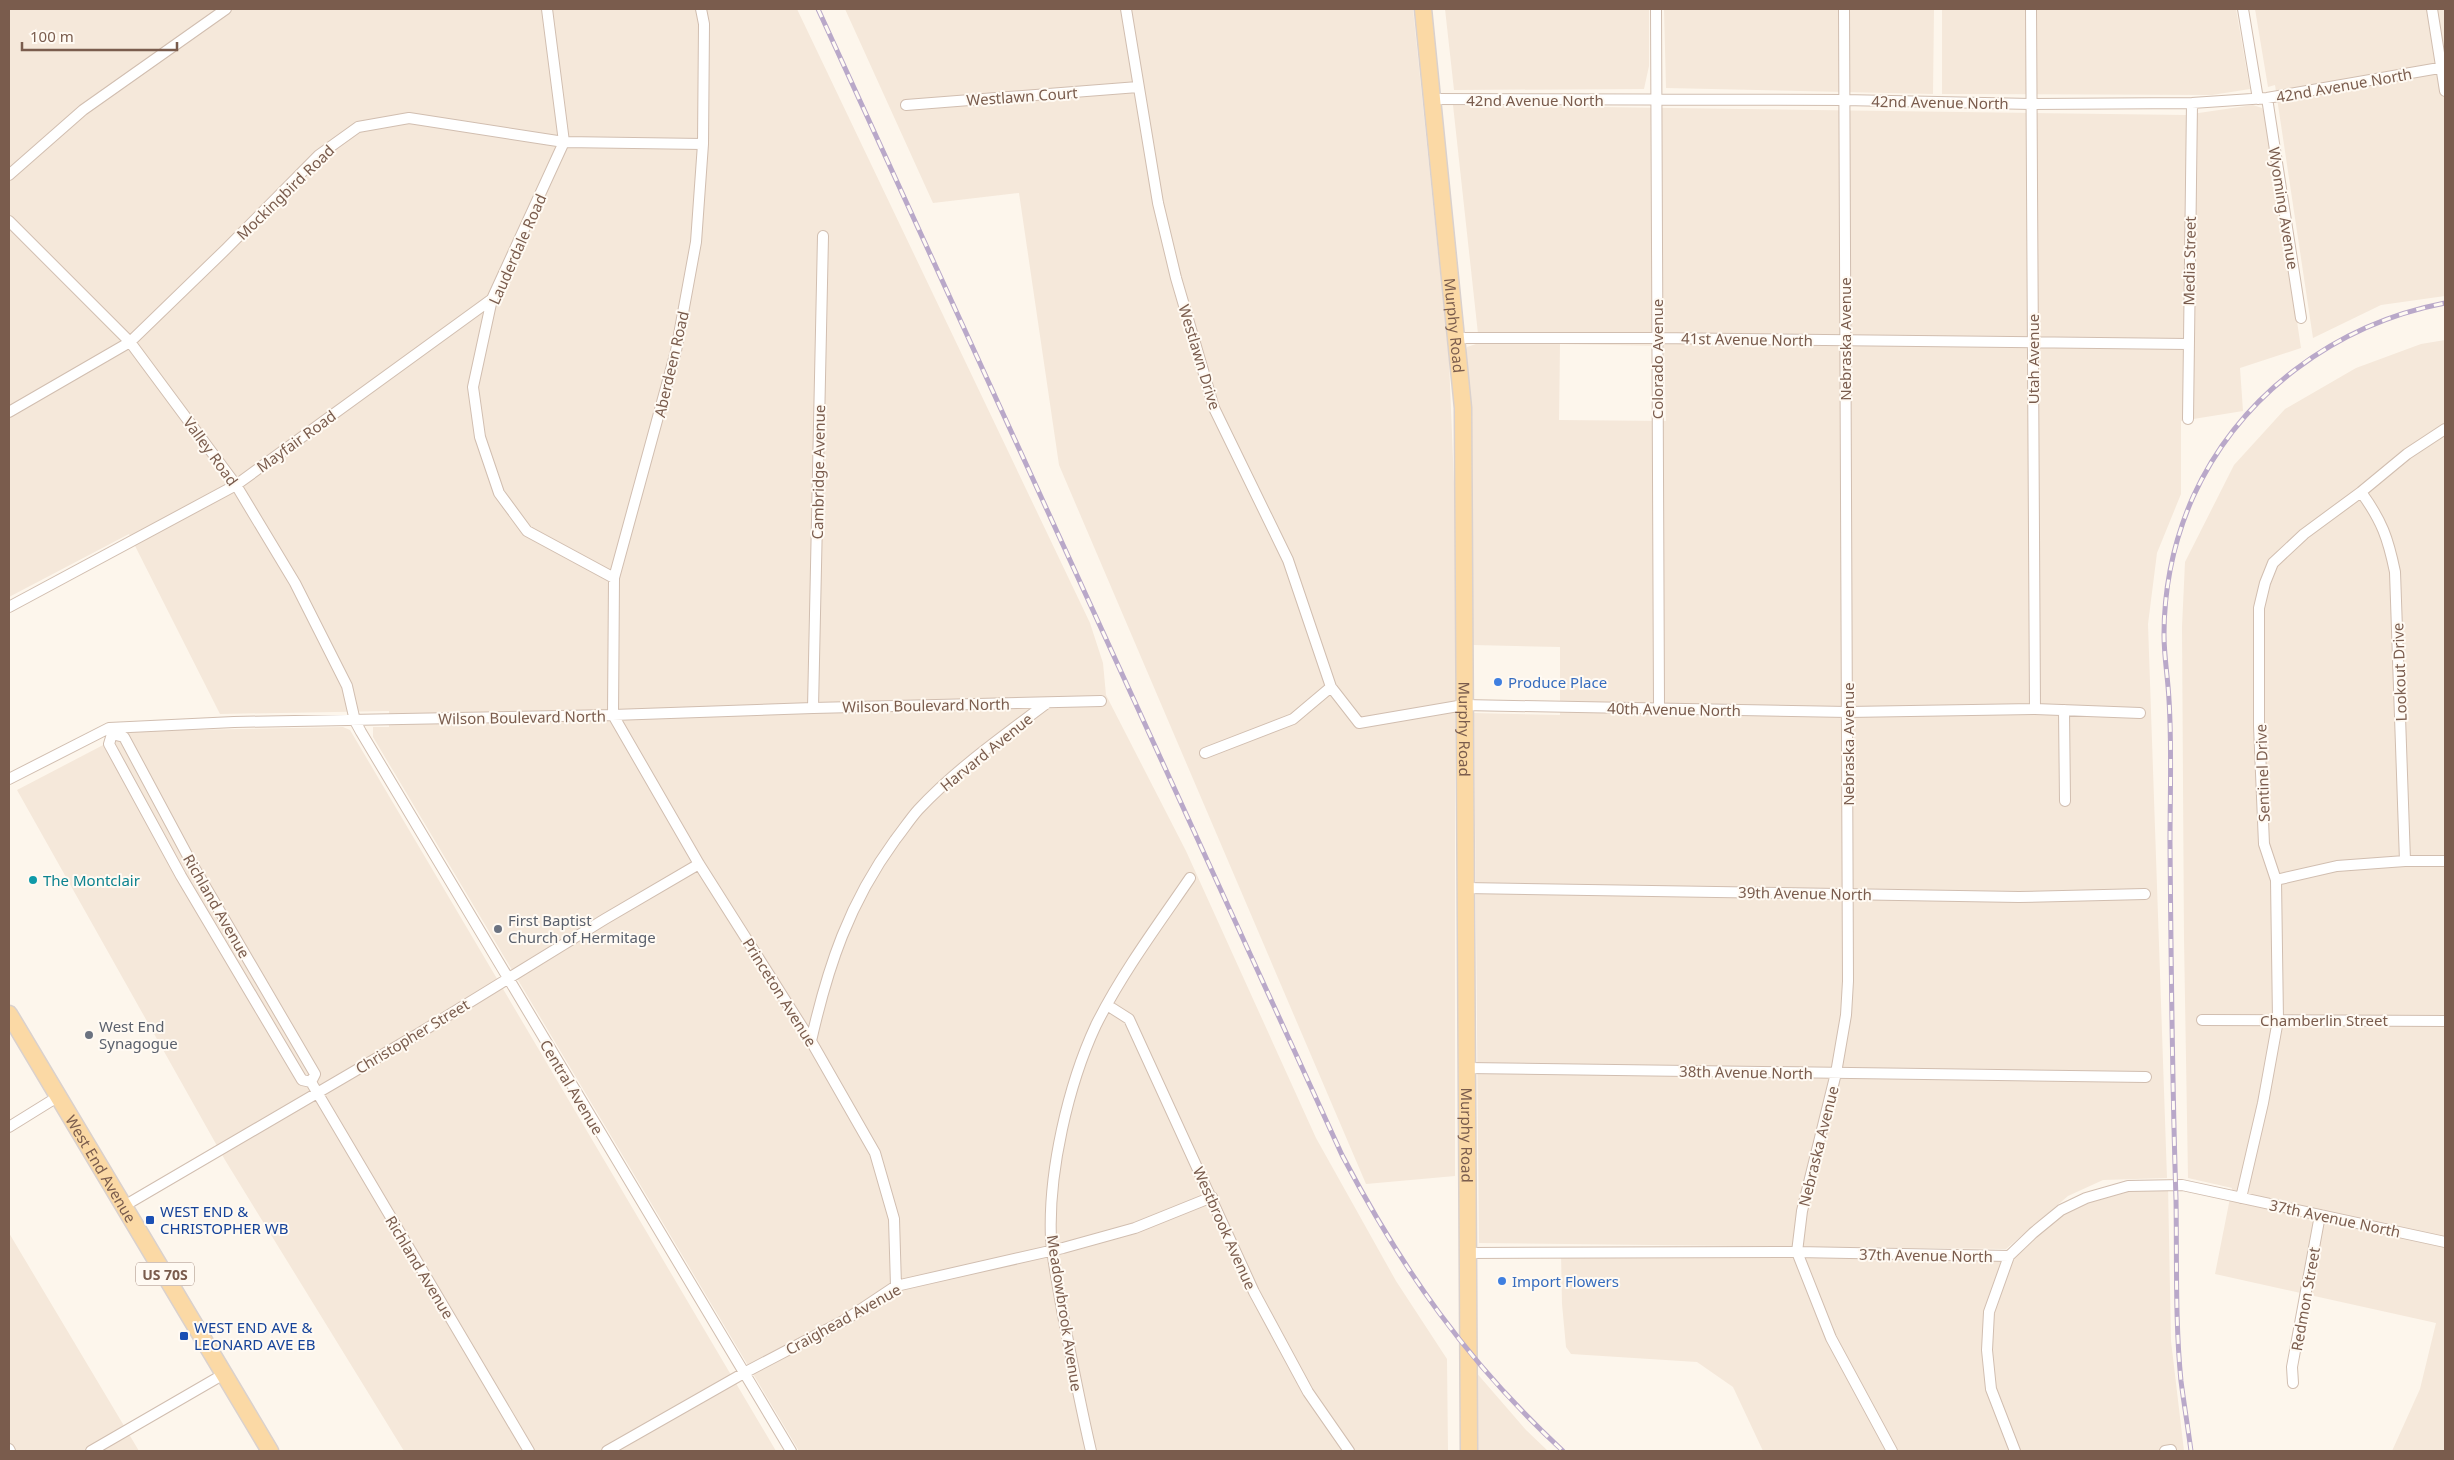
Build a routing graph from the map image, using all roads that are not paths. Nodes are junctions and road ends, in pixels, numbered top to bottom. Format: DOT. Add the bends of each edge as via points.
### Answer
graph roads {
  1 [pos="226,9"];
  2 [pos="547,9"];
  3 [pos="701,9"];
  4 [pos="1126,9"];
  5 [pos="1423,9"];
  6 [pos="1656,9"];
  7 [pos="1844,9"];
  8 [pos="2031,9"];
  9 [pos="2243,9"];
  10 [pos="2432,9"];
  11 [pos="2443,68"];
  12 [pos="1138,88"];
  13 [pos="2445,91"];
  14 [pos="2262,98"];
  15 [pos="1432,99"];
  16 [pos="1656,100"];
  17 [pos="1844,100"];
  18 [pos="2192,103"];
  19 [pos="2031,104"];
  20 [pos="906,105"];
  21 [pos="564,142"];
  22 [pos="703,144"];
  23 [pos="9,175"];
  24 [pos="9,221"];
  25 [pos="823,236"];
  26 [pos="492,299"];
  27 [pos="2301,318"];
  28 [pos="1456,338"];
  29 [pos="1656,338"];
  30 [pos="1844,341"];
  31 [pos="130,342"];
  32 [pos="2032,343"];
  33 [pos="2188,344"];
  34 [pos="9,412"];
  35 [pos="2188,419"];
  36 [pos="2445,429"];
  37 [pos="236,485"];
  38 [pos="2360,492"];
  39 [pos="614,578"];
  40 [pos="9,606"];
  41 [pos="1331,688"];
  42 [pos="1101,702"];
  43 [pos="1047,703"];
  44 [pos="1464,705"];
  45 [pos="812,708"];
  46 [pos="1659,708"];
  47 [pos="2035,709"];
  48 [pos="2064,710"];
  49 [pos="1848,712"];
  50 [pos="2140,713"];
  51 [pos="613,716"];
  52 [pos="355,721"];
  53 [pos="111,731"];
  54 [pos="1205,753"];
  55 [pos="9,778"];
  56 [pos="2065,802"];
  57 [pos="2405,861"];
  58 [pos="2445,861"];
  59 [pos="699,864"];
  60 [pos="1190,878"];
  61 [pos="2276,880"];
  62 [pos="1465,888"];
  63 [pos="1848,893"];
  64 [pos="2145,894"];
  65 [pos="507,979"];
  66 [pos="1107,1005"];
  67 [pos="9,1014"];
  68 [pos="2202,1020"];
  69 [pos="2278,1020"];
  70 [pos="2445,1021"];
  71 [pos="811,1041"];
  72 [pos="1466,1068"];
  73 [pos="1836,1073"];
  74 [pos="2146,1077"];
  75 [pos="311,1082"];
  76 [pos="317,1092"];
  77 [pos="59,1096"];
  78 [pos="9,1127"];
  79 [pos="1212,1197"];
  80 [pos="2241,1198"];
  81 [pos="124,1206"];
  82 [pos="2320,1215"];
  83 [pos="2445,1242"];
  84 [pos="1052,1251"];
  85 [pos="1797,1252"];
  86 [pos="1468,1253"];
  87 [pos="2009,1256"];
  88 [pos="896,1286"];
  89 [pos="744,1373"];
  90 [pos="224,1374"];
  91 [pos="2293,1383"];
  92 [pos="91,1451"];
  93 [pos="270,1451"];
  94 [pos="529,1451"];
  95 [pos="606,1451"];
  96 [pos="791,1451"];
  97 [pos="1091,1451"];
  98 [pos="1349,1451"];
  99 [pos="1469,1451"];
  100 [pos="1892,1451"];
  101 [pos="2015,1451"];
  1 -- 23 [label="street" via="83,110"];
  2 -- 21 [label="street"];
  3 -- 22 [label="street, Aberdeen Road" via="704,24"];
  4 -- 12 [label="street, Westlawn Drive"];
  5 -- 15 [label="main road, Murphy Road"];
  6 -- 16 [label="street, Colorado Avenue"];
  7 -- 17 [label="street, Nebraska Avenue"];
  8 -- 19 [label="street, Utah Avenue"];
  9 -- 14 [label="street, Wyoming Avenue"];
  10 -- 11 [label="street"];
  11 -- 13 [label="street"];
  11 -- 14 [label="street, 42nd Avenue North"];
  12 -- 20 [label="street, Westlawn Court"];
  12 -- 41 [label="street, Westlawn Drive" via="1158,204 1214,408 1288,560"];
  14 -- 18 [label="street, 42nd Avenue North"];
  14 -- 27 [label="street, Wyoming Avenue"];
  15 -- 16 [label="street, 42nd Avenue North"];
  15 -- 28 [label="main road, Murphy Road"];
  16 -- 17 [label="street, 42nd Avenue North"];
  16 -- 29 [label="street, Colorado Avenue"];
  17 -- 19 [label="street, 42nd Avenue North"];
  17 -- 30 [label="street, Nebraska Avenue"];
  18 -- 19 [label="street, 42nd Avenue North"];
  18 -- 33 [label="street, Media Street"];
  19 -- 32 [label="street, Utah Avenue"];
  21 -- 22 [label="street, Mockingbird Road"];
  21 -- 26 [label="street, Lauderdale Road"];
  21 -- 31 [label="street, Mockingbird Road" via="409,118 358,127 319,155"];
  22 -- 39 [label="street, Aberdeen Road" via="696,242 676,352"];
  24 -- 31 [label="street, Valley Road"];
  25 -- 45 [label="street, Cambridge Avenue"];
  26 -- 37 [label="street, Mayfair Road"];
  26 -- 39 [label="street, Lauderdale Road" via="473,387 480,436 499,494 526,531"];
  28 -- 29 [label="street, 41st Avenue North"];
  28 -- 44 [label="main road, Murphy Road" via="1463,408"];
  29 -- 30 [label="street, 41st Avenue North"];
  29 -- 46 [label="street, Colorado Avenue"];
  30 -- 32 [label="street, 41st Avenue North"];
  30 -- 49 [label="street, Nebraska Avenue"];
  31 -- 34 [label="street, Mockingbird Road"];
  31 -- 37 [label="street, Valley Road"];
  32 -- 33 [label="street, 41st Avenue North"];
  32 -- 47 [label="street, Utah Avenue"];
  33 -- 35 [label="street, Media Street"];
  36 -- 38 [label="street, Sentinel Drive" via="2407,454"];
  37 -- 40 [label="street, Mayfair Road"];
  37 -- 52 [label="street, Valley Road" via="295,583 347,686"];
  38 -- 57 [label="street, Lookout Drive" via="2378,516 2395,572"];
  38 -- 61 [label="street, Sentinel Drive" via="2289,547 2273,564 2264,583 2260,608 2260,726 2264,844"];
  39 -- 51 [label="street, Aberdeen Road"];
  41 -- 44 [label="street, 40th Avenue North" via="1359,723"];
  41 -- 54 [label="street" via="1293,718"];
  42 -- 43 [label="street, Wilson Boulevard North"];
  43 -- 45 [label="street, Wilson Boulevard North"];
  43 -- 71 [label="street, Harvard Avenue" via="965,766 917,811 886,854 859,896 842,932 823,987"];
  44 -- 46 [label="street, 40th Avenue North"];
  44 -- 62 [label="main road, Murphy Road"];
  45 -- 51 [label="street, Wilson Boulevard North"];
  46 -- 49 [label="street, 40th Avenue North"];
  47 -- 48 [label="street, 40th Avenue North"];
  47 -- 49 [label="street, 40th Avenue North"];
  48 -- 50 [label="street"];
  48 -- 56 [label="street"];
  49 -- 63 [label="street, Nebraska Avenue"];
  51 -- 52 [label="street, Wilson Boulevard North"];
  51 -- 59 [label="street, Princeton Avenue"];
  52 -- 53 [label="street, Wilson Boulevard North" via="234,722"];
  52 -- 65 [label="street, Central Avenue"];
  53 -- 55 [label="street, Wilson Boulevard North"];
  53 -- 75 [label="street, Richland Avenue" via="110,744 181,876 302,1080"];
  53 -- 75 [label="street, Richland Avenue" via="124,737 191,862 315,1074"];
  57 -- 58 [label="street"];
  57 -- 61 [label="street" via="2337,866"];
  59 -- 65 [label="street, Christopher Street"];
  59 -- 71 [label="street, Princeton Avenue"];
  60 -- 66 [label="street, Meadowbrook Avenue" via="1122,977"];
  61 -- 69 [label="street, Sentinel Drive"];
  62 -- 63 [label="street, 39th Avenue North"];
  62 -- 72 [label="main road, Murphy Road"];
  63 -- 64 [label="street, 39th Avenue North" via="2019,897"];
  63 -- 73 [label="street, Nebraska Avenue" via="1846,1015"];
  65 -- 76 [label="street, Christopher Street"];
  65 -- 89 [label="street, Central Avenue"];
  66 -- 79 [label="street, Westbrook Avenue" via="1129,1019"];
  66 -- 84 [label="street, Meadowbrook Avenue" via="1095,1027 1070,1096 1057,1152 1051,1212"];
  67 -- 77 [label="main road, West End Avenue / US 70S"];
  68 -- 69 [label="street, Chamberlin Street"];
  69 -- 70 [label="street, Chamberlin Street"];
  69 -- 80 [label="street, Sentinel Drive"];
  71 -- 88 [label="street, Princeton Avenue" via="875,1153 894,1219"];
  72 -- 73 [label="street, 38th Avenue North"];
  72 -- 86 [label="main road, Murphy Road"];
  73 -- 74 [label="street, 38th Avenue North"];
  73 -- 85 [label="street, Nebraska Avenue" via="1802,1211"];
  75 -- 76 [label="street, Richland Avenue"];
  76 -- 81 [label="street, Christopher Street"];
  76 -- 94 [label="street, Richland Avenue"];
  77 -- 78 [label="street"];
  77 -- 81 [label="main road, West End Avenue / US 70S"];
  79 -- 84 [label="street, Craighead Avenue" via="1134,1228"];
  79 -- 98 [label="street, Westbrook Avenue" via="1254,1292 1308,1392"];
  80 -- 82 [label="street, 37th Avenue North"];
  80 -- 87 [label="street, 37th Avenue North" via="2182,1185 2128,1186 2086,1198 2061,1210"];
  81 -- 90 [label="main road, West End Avenue / US 70S"];
  82 -- 83 [label="street, 37th Avenue North"];
  82 -- 91 [label="street, Redmon Street" via="2292,1367"];
  84 -- 88 [label="street, Craighead Avenue"];
  84 -- 97 [label="street, Meadowbrook Avenue" via="1073,1372"];
  85 -- 86 [label="street, 37th Avenue North"];
  85 -- 87 [label="street, 37th Avenue North"];
  85 -- 100 [label="street, Nebraska Avenue" via="1831,1338"];
  86 -- 99 [label="main road, Murphy Road"];
  87 -- 101 [label="street" via="1989,1312 1986,1344 1991,1389"];
  88 -- 89 [label="street, Craighead Avenue" via="846,1320"];
  89 -- 95 [label="street, Craighead Avenue"];
  89 -- 96 [label="street, Central Avenue"];
  90 -- 92 [label="street"];
  90 -- 93 [label="main road, West End Avenue / US 70S"];
}
